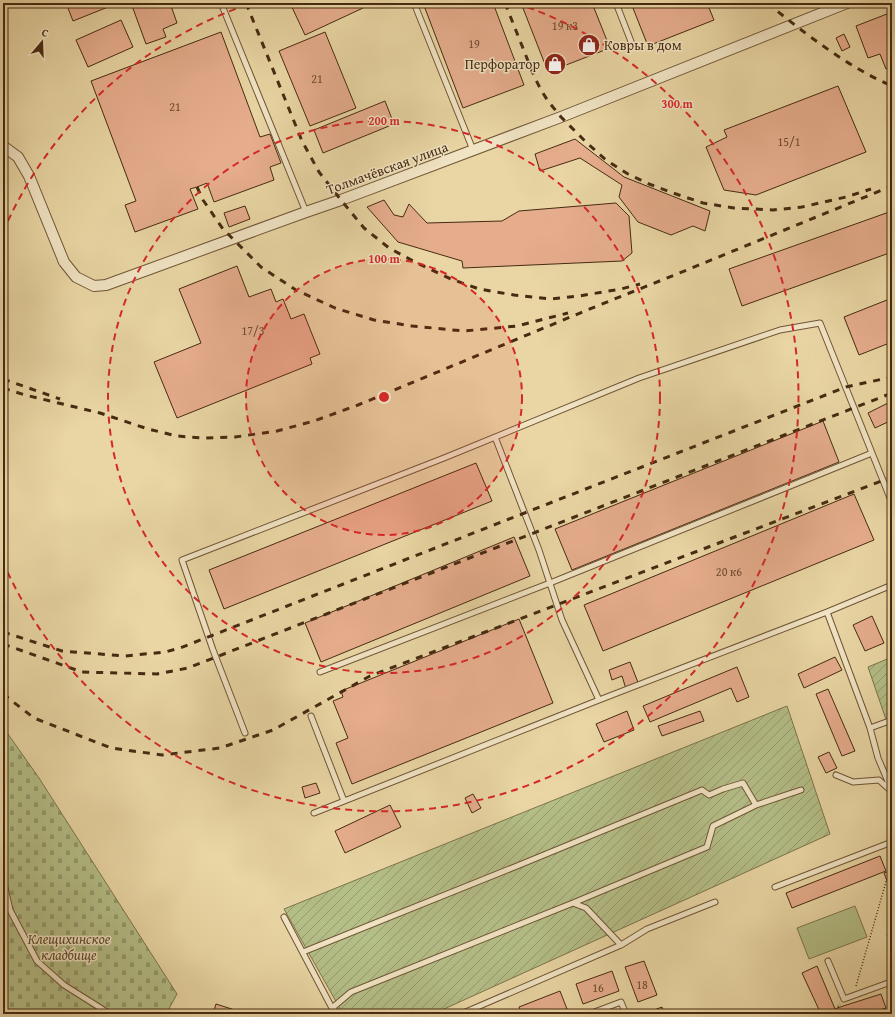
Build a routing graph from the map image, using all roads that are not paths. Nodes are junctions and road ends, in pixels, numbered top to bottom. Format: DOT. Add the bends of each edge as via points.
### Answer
graph roads {
  1 [pos="221,3"];
  2 [pos="414,3"];
  3 [pos="616,3"];
  4 [pos="847,3"];
  5 [pos="632,44"];
  6 [pos="3,146"];
  7 [pos="473,150"];
  8 [pos="306,212"];
  9 [pos="495,437"];
  10 [pos="872,453"];
  11 [pos="892,503"];
  12 [pos="550,584"];
  13 [pos="892,585"];
  14 [pos="827,612"];
  15 [pos="320,672"];
  16 [pos="599,700"];
  17 [pos="311,716"];
  18 [pos="892,720"];
  19 [pos="870,728"];
  20 [pos="245,733"];
  21 [pos="836,775"];
  22 [pos="801,790"];
  23 [pos="892,792"];
  24 [pos="344,801"];
  25 [pos="756,805"];
  26 [pos="314,813"];
  27 [pos="892,842"];
  28 [pos="3,879"];
  29 [pos="775,887"];
  30 [pos="715,902"];
  31 [pos="572,904"];
  32 [pos="284,916"];
  33 [pos="622,945"];
  34 [pos="303,952"];
  35 [pos="828,961"];
  36 [pos="892,986"];
  37 [pos="332,1008"];
  38 [pos="110,1014"];
  39 [pos="339,1014"];
  40 [pos="461,1014"];
  41 [pos="588,1014"];
  42 [pos="626,1014"];
  1 -- 8 [label="lane"];
  2 -- 7 [label="lane"];
  3 -- 5 [label="lane"];
  4 -- 7 [label="street, Толмачёвская улица"];
  6 -- 8 [label="street, Толмачёвская улица" via="18,157 30,176 64,262 76,277 94,286 106,285"];
  7 -- 8 [label="street, Толмачёвская улица"];
  9 -- 10 [label="lane" via="639,378 780,330 820,322"];
  9 -- 12 [label="lane"];
  9 -- 20 [label="lane" via="182,560"];
  10 -- 11 [label="lane"];
  10 -- 12 [label="lane"];
  12 -- 15 [label="lane"];
  12 -- 16 [label="lane" via="562,620"];
  13 -- 14 [label="lane"];
  14 -- 16 [label="lane"];
  14 -- 19 [label="lane"];
  16 -- 24 [label="lane"];
  17 -- 24 [label="lane"];
  18 -- 19 [label="lane"];
  19 -- 23 [label="lane" via="878,758"];
  21 -- 23 [label="lane" via="854,782 879,780"];
  22 -- 25 [label="lane"];
  24 -- 26 [label="lane"];
  25 -- 31 [label="lane" via="713,826 707,847"];
  25 -- 34 [label="lane" via="743,783 709,795 702,790"];
  27 -- 29 [label="lane"];
  28 -- 38 [label="lane" via="10,910 37,962 64,986"];
  30 -- 33 [label="lane" via="647,929"];
  31 -- 33 [label="lane" via="586,908"];
  31 -- 37 [label="lane" via="351,992"];
  32 -- 34 [label="lane"];
  33 -- 40 [label="lane"];
  34 -- 37 [label="lane"];
  35 -- 36 [label="lane" via="844,1000 888,983"];
  37 -- 39 [label="lane"];
  41 -- 42 [label="lane" via="621,1002"];
}
